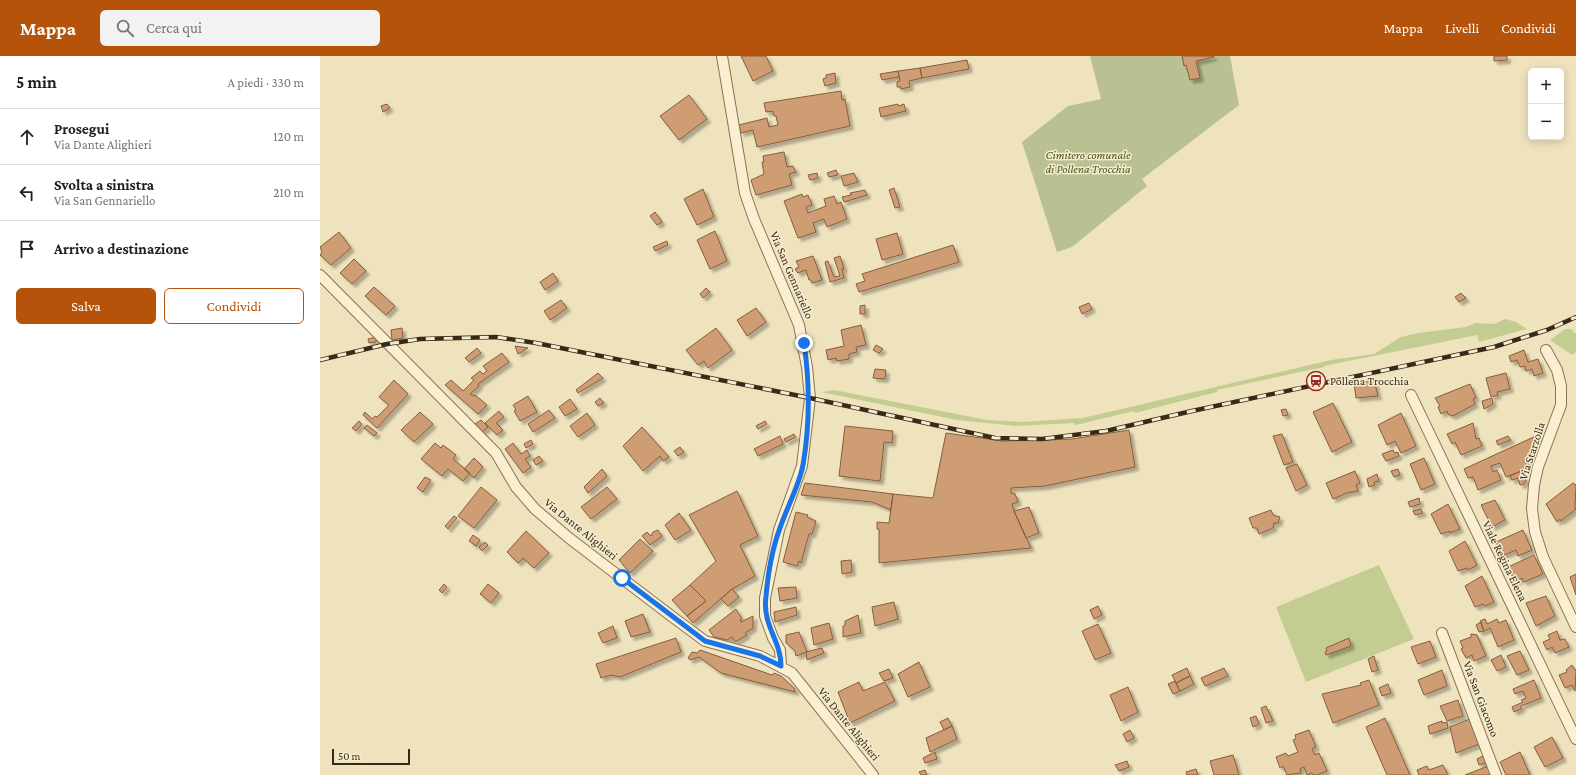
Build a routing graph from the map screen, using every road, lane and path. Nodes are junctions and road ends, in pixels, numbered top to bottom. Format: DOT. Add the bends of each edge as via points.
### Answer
graph roads {
  1 [pos="722,56"];
  2 [pos="320,275"];
  3 [pos="1546,350"];
  4 [pos="1411,395"];
  5 [pos="1576,627"];
  6 [pos="1442,633"];
  7 [pos="781,666"];
  8 [pos="1576,738"];
  9 [pos="873,775"];
  10 [pos="1496,775"];
  1 -- 7 [label="street, Via San Gennariello" via="746,192 754,219 799,326 810,398 802,466 779,530 765,598 765,616 780,650"];
  2 -- 7 [label="street, Via Dante Alighieri" via="496,453 516,487 535,509 569,538 705,641 760,656"];
  3 -- 5 [label="street, Via Starzolla" via="1557,370 1561,386 1561,405 1538,467 1532,509 1535,532 1543,557"];
  4 -- 8 [label="street, Viale Regina Elena"];
  6 -- 10 [label="street, Via San Giacomo"];
  7 -- 9 [label="street, Via Dante Alighieri" via="792,673"];
}
